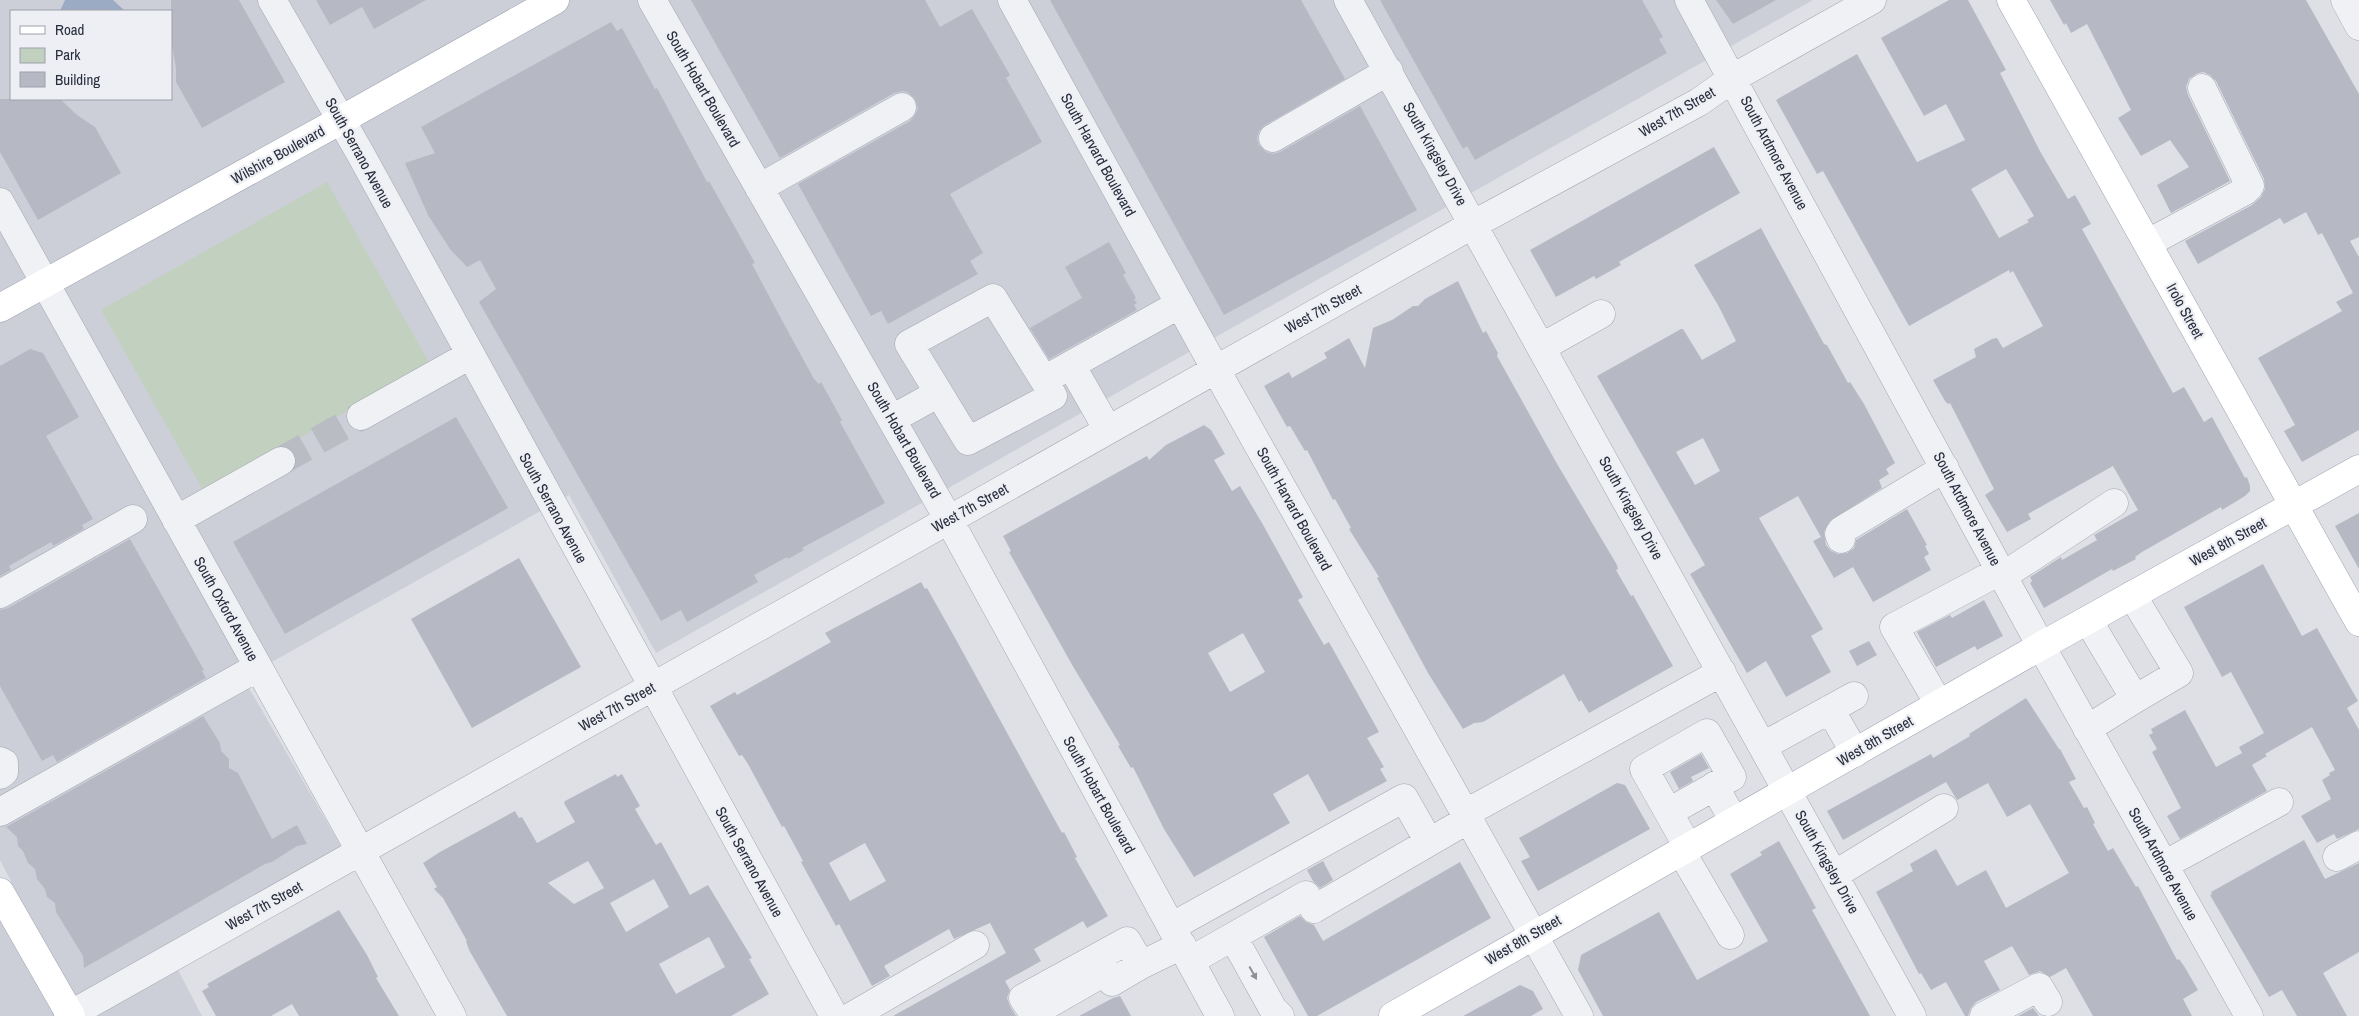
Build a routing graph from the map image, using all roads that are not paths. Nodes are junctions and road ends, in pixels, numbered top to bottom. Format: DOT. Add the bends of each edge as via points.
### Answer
graph roads {
  1 [pos="272,0"];
  2 [pos="555,0"];
  3 [pos="652,0"];
  4 [pos="1348,0"];
  5 [pos="1689,0"];
  6 [pos="1872,0"];
  7 [pos="2011,0"];
  8 [pos="2345,0"];
  9 [pos="1015,1"];
  10 [pos="2359,26"];
  11 [pos="1389,71"];
  12 [pos="1733,78"];
  13 [pos="2202,88"];
  14 [pos="902,107"];
  15 [pos="341,120"];
  16 [pos="1273,138"];
  17 [pos="760,188"];
  18 [pos="0,202"];
  19 [pos="1474,224"];
  20 [pos="2148,244"];
  21 [pos="44,283"];
  22 [pos="1180,304"];
  23 [pos="0,308"];
  24 [pos="1601,314"];
  25 [pos="1542,347"];
  26 [pos="470,355"];
  27 [pos="1071,365"];
  28 [pos="1216,370"];
  29 [pos="1044,380"];
  30 [pos="939,393"];
  31 [pos="361,416"];
  32 [pos="892,419"];
  33 [pos="1108,430"];
  34 [pos="282,461"];
  35 [pos="1944,468"];
  36 [pos="2359,469"];
  37 [pos="2114,503"];
  38 [pos="2294,505"];
  39 [pos="132,519"];
  40 [pos="176,520"];
  41 [pos="949,520"];
  42 [pos="1842,539"];
  43 [pos="2001,573"];
  44 [pos="0,594"];
  45 [pos="2132,595"];
  46 [pos="2352,596"];
  47 [pos="2088,620"];
  48 [pos="2359,622"];
  49 [pos="2041,646"];
  50 [pos="258,666"];
  51 [pos="1722,672"];
  52 [pos="652,687"];
  53 [pos="1854,696"];
  54 [pos="2135,699"];
  55 [pos="1939,704"];
  56 [pos="1830,709"];
  57 [pos="2087,729"];
  58 [pos="1762,744"];
  59 [pos="1855,752"];
  60 [pos="1695,790"];
  61 [pos="1787,791"];
  62 [pos="2280,802"];
  63 [pos="1944,808"];
  64 [pos="0,812"];
  65 [pos="1468,816"];
  66 [pos="1734,821"];
  67 [pos="1429,842"];
  68 [pos="1684,849"];
  69 [pos="361,852"];
  70 [pos="2164,865"];
  71 [pos="1834,875"];
  72 [pos="0,892"];
  73 [pos="1534,934"];
  74 [pos="1730,936"];
  75 [pos="1233,937"];
  76 [pos="1181,944"];
  77 [pos="975,945"];
  78 [pos="1140,966"];
  79 [pos="2048,1002"];
  80 [pos="70,1016"];
  81 [pos="452,1016"];
  82 [pos="834,1016"];
  83 [pos="852,1016"];
  84 [pos="1220,1016"];
  85 [pos="1280,1016"];
  86 [pos="1393,1016"];
  87 [pos="1579,1016"];
  88 [pos="1912,1016"];
  89 [pos="1984,1016"];
  90 [pos="2249,1016"];
  1 -- 15 [label="street, South Serrano Avenue"];
  2 -- 15 [label="main road, Wilshire Boulevard"];
  3 -- 17 [label="street, South Hobart Boulevard"];
  4 -- 11 [label="street, South Kingsley Drive"];
  5 -- 12 [label="street, South Ardmore Avenue"];
  6 -- 12 [label="street, West 7th Street"];
  7 -- 20 [label="main road, Irolo Street"];
  8 -- 10 [label="street"];
  9 -- 22 [label="street, South Harvard Boulevard"];
  11 -- 16 [label="street"];
  11 -- 19 [label="street, South Kingsley Drive"];
  12 -- 19 [label="street, West 7th Street" via="1699,102"];
  12 -- 35 [label="street, South Ardmore Avenue"];
  13 -- 20 [label="street" via="2250,186"];
  14 -- 17 [label="street"];
  15 -- 21 [label="main road, Wilshire Boulevard"];
  15 -- 26 [label="street, South Serrano Avenue"];
  17 -- 32 [label="street, South Hobart Boulevard"];
  18 -- 21 [label="street, South Oxford Avenue"];
  19 -- 25 [label="street, South Kingsley Drive"];
  19 -- 28 [label="street, West 7th Street"];
  20 -- 38 [label="main road, Irolo Street"];
  21 -- 23 [label="main road, Wilshire Boulevard"];
  21 -- 40 [label="street, South Oxford Avenue"];
  22 -- 27 [label="street"];
  22 -- 28 [label="street, South Harvard Boulevard"];
  24 -- 25 [label="street"];
  25 -- 51 [label="street, South Kingsley Drive"];
  26 -- 31 [label="street"];
  26 -- 52 [label="street, South Serrano Avenue"];
  27 -- 29 [label="street"];
  27 -- 33 [label="street"];
  28 -- 33 [label="street, West 7th Street"];
  28 -- 65 [label="street, South Harvard Boulevard"];
  29 -- 30 [label="street" via="1053,396 968,441"];
  29 -- 30 [label="street" via="993,298 909,344"];
  30 -- 32 [label="street"];
  32 -- 41 [label="street, South Hobart Boulevard"];
  33 -- 41 [label="street, West 7th Street"];
  34 -- 40 [label="street"];
  35 -- 42 [label="street" via="1842,530 1839,534"];
  35 -- 43 [label="street, South Ardmore Avenue"];
  36 -- 38 [label="main road, West 8th Street"];
  37 -- 43 [label="street"];
  38 -- 45 [label="main road, West 8th Street"];
  38 -- 46 [label="main road, Irolo Street"];
  39 -- 44 [label="street"];
  40 -- 50 [label="street, South Oxford Avenue"];
  41 -- 52 [label="street, West 7th Street"];
  41 -- 76 [label="street, South Hobart Boulevard"];
  43 -- 49 [label="street, South Ardmore Avenue"];
  43 -- 55 [label="street" via="1894,627"];
  45 -- 47 [label="main road, West 8th Street"];
  45 -- 54 [label="street" via="2179,673"];
  46 -- 48 [label="main road, Irolo Street"];
  47 -- 49 [label="main road, West 8th Street"];
  47 -- 54 [label="street"];
  49 -- 55 [label="main road, West 8th Street"];
  49 -- 57 [label="street, South Ardmore Avenue"];
  50 -- 64 [label="street"];
  50 -- 69 [label="street, South Oxford Avenue"];
  51 -- 58 [label="street, South Kingsley Drive"];
  51 -- 65 [label="street"];
  52 -- 69 [label="street, West 7th Street"];
  52 -- 82 [label="street, South Serrano Avenue"];
  53 -- 56 [label="street"];
  54 -- 57 [label="street"];
  55 -- 59 [label="main road, West 8th Street"];
  56 -- 58 [label="street"];
  56 -- 59 [label="street"];
  57 -- 70 [label="street, South Ardmore Avenue"];
  58 -- 60 [label="street"];
  58 -- 61 [label="street, South Kingsley Drive"];
  59 -- 61 [label="main road, West 8th Street"];
  60 -- 66 [label="street"];
  60 -- 68 [label="street"];
  61 -- 66 [label="main road, West 8th Street"];
  61 -- 71 [label="street, South Kingsley Drive"];
  62 -- 70 [label="street"];
  63 -- 71 [label="street"];
  65 -- 67 [label="street"];
  65 -- 73 [label="street, South Harvard Boulevard"];
  66 -- 68 [label="main road, West 8th Street"];
  67 -- 75 [label="street" via="1314,909 1306,895"];
  67 -- 76 [label="street" via="1404,798"];
  68 -- 73 [label="main road, West 8th Street"];
  68 -- 74 [label="street"];
  69 -- 80 [label="street, West 7th Street"];
  69 -- 81 [label="street, South Oxford Avenue"];
  70 -- 90 [label="street, South Ardmore Avenue"];
  71 -- 88 [label="street, South Kingsley Drive"];
  72 -- 80 [label="main road"];
  73 -- 86 [label="main road, West 8th Street"];
  73 -- 87 [label="street, South Harvard Boulevard"];
  75 -- 76 [label="street"];
  75 -- 85 [label="street, one-way"];
  76 -- 78 [label="street"];
  76 -- 84 [label="street, South Hobart Boulevard"];
  77 -- 83 [label="street"];
  79 -- 89 [label="street" via="2039,987"];
}
